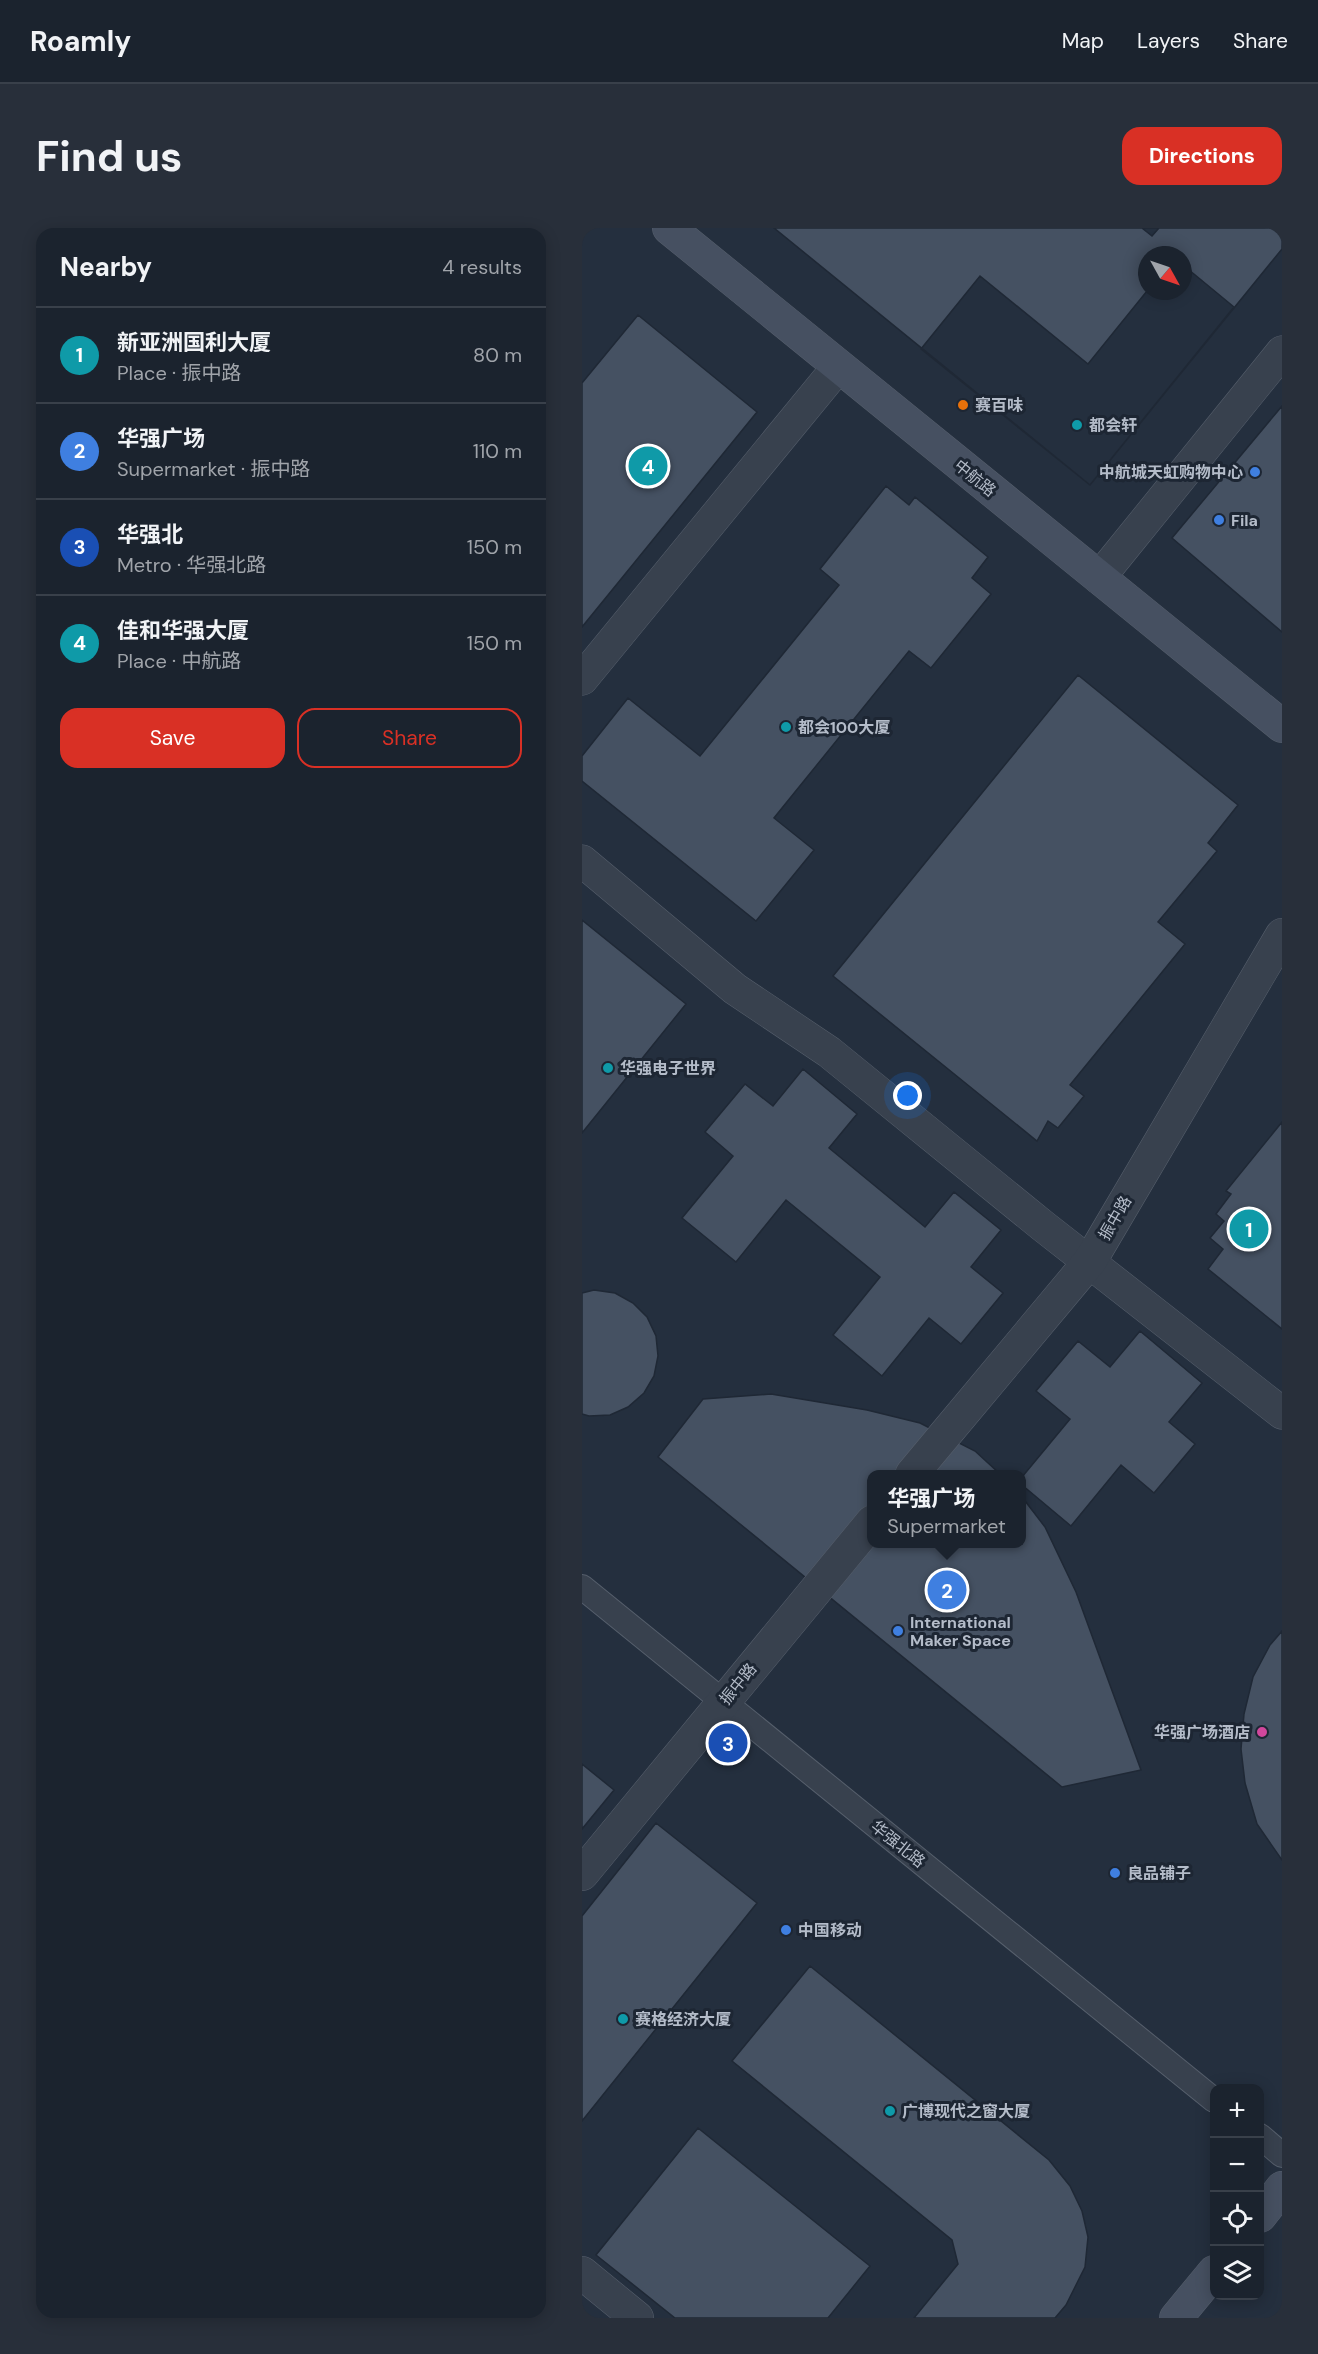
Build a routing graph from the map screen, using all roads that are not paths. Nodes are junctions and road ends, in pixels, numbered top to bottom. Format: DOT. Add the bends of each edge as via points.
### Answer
graph roads {
  1 [pos="669,228"];
  2 [pos="1282,352"];
  3 [pos="838,367"];
  4 [pos="1099,578"];
  5 [pos="582,679"];
  6 [pos="1282,726"];
  7 [pos="582,861"];
  8 [pos="1282,934"];
  9 [pos="1090,1261"];
  10 [pos="1282,1413"];
  11 [pos="915,1470"];
  12 [pos="867,1528"];
  13 [pos="582,1587"];
  14 [pos="724,1702"];
  15 [pos="582,1874"];
  16 [pos="1210,2096"];
  17 [pos="1262,2138"];
  18 [pos="1282,2155"];
  19 [pos="1282,2188"];
  20 [pos="1264,2211"];
  21 [pos="582,2273"];
  22 [pos="1210,2278"];
  23 [pos="637,2318"];
  24 [pos="1176,2318"];
  1 -- 3 [label="main road, 中航路"];
  2 -- 4 [label="street"];
  3 -- 4 [label="main road, 中航路"];
  3 -- 5 [label="street"];
  4 -- 6 [label="main road, 中航路"];
  7 -- 9 [label="street" via="735,989 829,1052"];
  8 -- 9 [label="street, 振中路"];
  9 -- 10 [label="street"];
  9 -- 11 [label="street, 振中路"];
  12 -- 14 [label="street, 振中路"];
  13 -- 14 [label="street, 华强北路"];
  14 -- 15 [label="street, 振中路"];
  14 -- 16 [label="street, 华强北路"];
  17 -- 18 [label="street"];
  19 -- 20 [label="main road"];
  21 -- 23 [label="street"];
  22 -- 24 [label="main road"];
}
